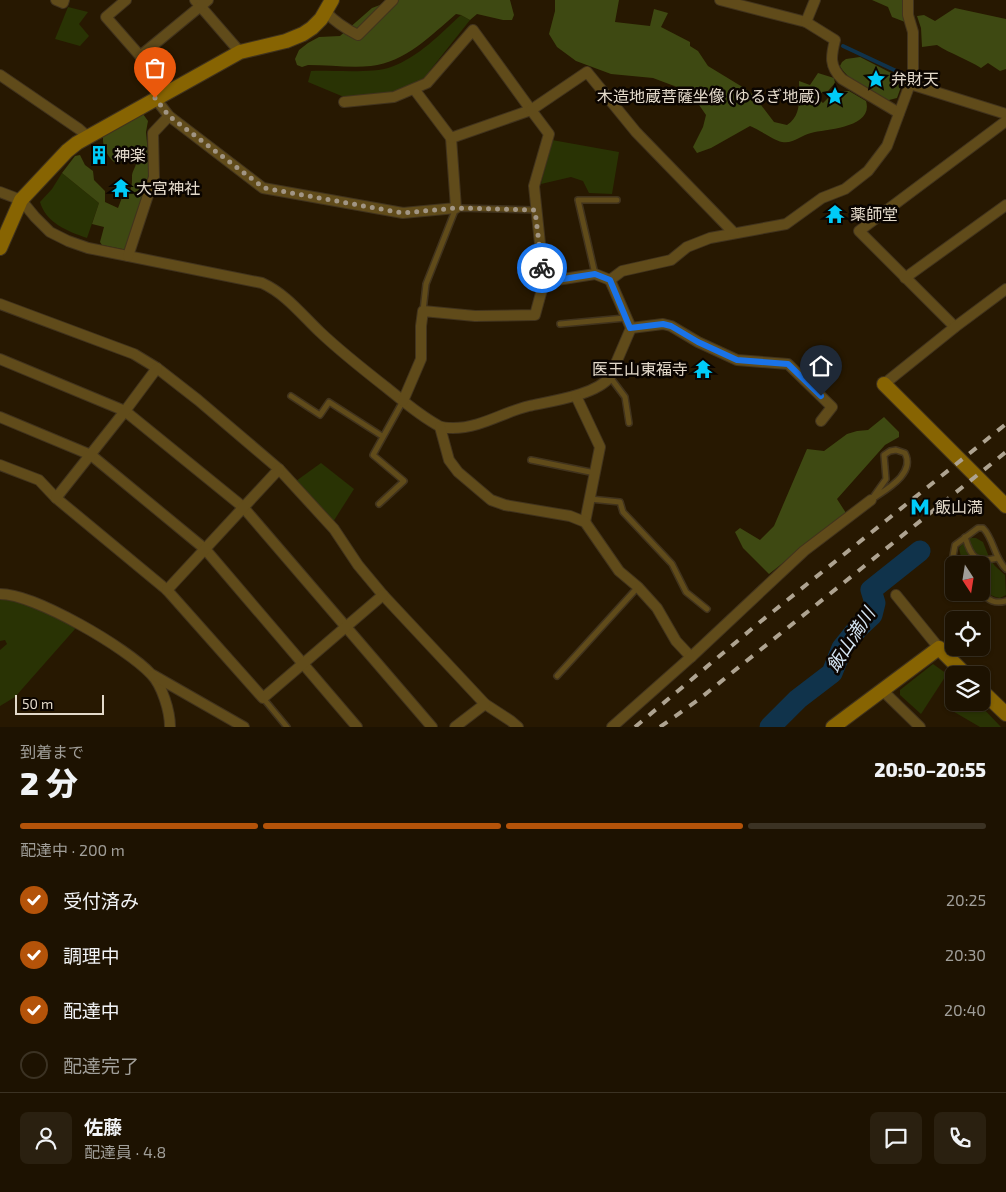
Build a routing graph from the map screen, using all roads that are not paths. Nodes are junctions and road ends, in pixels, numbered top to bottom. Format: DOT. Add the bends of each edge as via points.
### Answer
graph roads {
  1 [pos="56,0"];
  2 [pos="64,0"];
  3 [pos="126,0"];
  4 [pos="393,0"];
  5 [pos="720,0"];
  6 [pos="815,0"];
  7 [pos="908,0"];
  8 [pos="201,2"];
  9 [pos="329,6"];
  10 [pos="806,22"];
  11 [pos="240,52"];
  12 [pos="140,56"];
  13 [pos="0,75"];
  14 [pos="910,84"];
  15 [pos="414,88"];
  16 [pos="170,90"];
  17 [pos="155,98"];
  18 [pos="344,102"];
  19 [pos="531,110"];
  20 [pos="899,113"];
  21 [pos="1006,114"];
  22 [pos="169,116"];
  23 [pos="1006,122"];
  24 [pos="87,136"];
  25 [pos="451,138"];
  26 [pos="0,192"];
  27 [pos="21,200"];
  28 [pos="617,200"];
  29 [pos="1006,205"];
  30 [pos="456,208"];
  31 [pos="535,210"];
  32 [pos="734,234"];
  33 [pos="0,248"];
  34 [pos="128,256"];
  35 [pos="595,274"];
  36 [pos="905,278"];
  37 [pos="610,280"];
  38 [pos="544,282"];
  39 [pos="1006,289"];
  40 [pos="0,304"];
  41 [pos="423,311"];
  42 [pos="626,318"];
  43 [pos="560,324"];
  44 [pos="955,327"];
  45 [pos="630,328"];
  46 [pos="0,359"];
  47 [pos="156,368"];
  48 [pos="610,377"];
  49 [pos="884,384"];
  50 [pos="291,396"];
  51 [pos="576,396"];
  52 [pos="403,401"];
  53 [pos="125,411"];
  54 [pos="0,417"];
  55 [pos="821,421"];
  56 [pos="630,423"];
  57 [pos="440,427"];
  58 [pos="382,436"];
  59 [pos="91,455"];
  60 [pos="531,460"];
  61 [pos="0,465"];
  62 [pos="279,469"];
  63 [pos="594,474"];
  64 [pos="56,498"];
  65 [pos="590,499"];
  66 [pos="871,500"];
  67 [pos="379,504"];
  68 [pos="1006,506"];
  69 [pos="243,507"];
  70 [pos="585,522"];
  71 [pos="965,537"];
  72 [pos="205,549"];
  73 [pos="953,556"];
  74 [pos="998,558"];
  75 [pos="1006,569"];
  76 [pos="638,587"];
  77 [pos="167,590"];
  78 [pos="0,594"];
  79 [pos="383,595"];
  80 [pos="896,595"];
  81 [pos="990,601"];
  82 [pos="1006,601"];
  83 [pos="707,610"];
  84 [pos="345,627"];
  85 [pos="939,648"];
  86 [pos="691,657"];
  87 [pos="304,663"];
  88 [pos="957,666"];
  89 [pos="153,675"];
  90 [pos="557,676"];
  91 [pos="882,690"];
  92 [pos="263,698"];
  93 [pos="990,699"];
  94 [pos="485,704"];
  95 [pos="1006,714"];
  96 [pos="170,727"];
  97 [pos="244,727"];
  98 [pos="287,727"];
  99 [pos="357,727"];
  100 [pos="432,727"];
  101 [pos="455,727"];
  102 [pos="518,727"];
  103 [pos="612,727"];
  104 [pos="833,727"];
  105 [pos="920,727"];
  1 -- 2 [label="street" via="63,3"];
  3 -- 12 [label="street" via="106,17"];
  4 -- 9 [label="street" via="358,35 331,18"];
  5 -- 10 [label="street"];
  6 -- 10 [label="street"];
  7 -- 14 [label="street" via="913,32"];
  8 -- 11 [label="street"];
  8 -- 12 [label="street"];
  9 -- 11 [label="street" via="312,28 295,38"];
  10 -- 20 [label="street" via="835,40 831,62 842,79"];
  11 -- 16 [label="street"];
  12 -- 16 [label="street"];
  13 -- 24 [label="street"];
  14 -- 20 [label="street"];
  14 -- 21 [label="street"];
  15 -- 18 [label="street" via="394,97"];
  15 -- 19 [label="street" via="427,83 473,30"];
  15 -- 25 [label="street"];
  16 -- 17 [label="street"];
  17 -- 22 [label="street"];
  17 -- 24 [label="street"];
  19 -- 25 [label="street"];
  19 -- 31 [label="street" via="549,134 534,186"];
  19 -- 32 [label="street" via="587,72 636,132"];
  20 -- 32 [label="street" via="887,146 878,159 845,189 822,198 786,224"];
  22 -- 30 [label="street" via="264,188 403,213"];
  22 -- 34 [label="street" via="153,133 154,177"];
  23 -- 36 [label="street" via="859,231"];
  24 -- 27 [label="street" via="67,151"];
  25 -- 30 [label="street"];
  26 -- 27 [label="street"];
  27 -- 33 [label="street"];
  27 -- 34 [label="street" via="50,232 88,248"];
  28 -- 35 [label="lane" via="578,200"];
  29 -- 36 [label="street"];
  30 -- 31 [label="lane"];
  30 -- 41 [label="lane" via="426,284"];
  31 -- 38 [label="street"];
  32 -- 37 [label="street" via="710,238 687,247 671,260 622,271"];
  34 -- 52 [label="street" via="262,283 273,288 347,356"];
  35 -- 37 [label="street"];
  35 -- 38 [label="street"];
  36 -- 44 [label="street"];
  37 -- 42 [label="street"];
  38 -- 41 [label="street" via="535,316 475,316"];
  39 -- 44 [label="street"];
  40 -- 47 [label="street" via="134,354"];
  41 -- 52 [label="street" via="421,359"];
  42 -- 43 [label="lane"];
  42 -- 45 [label="street"];
  44 -- 49 [label="street"];
  45 -- 48 [label="street"];
  45 -- 55 [label="street" via="663,324 737,360 788,364 832,407"];
  46 -- 53 [label="street"];
  47 -- 53 [label="street"];
  47 -- 62 [label="street"];
  48 -- 51 [label="street"];
  48 -- 56 [label="lane" via="625,397"];
  49 -- 68 [label="street"];
  50 -- 58 [label="lane" via="320,415 329,402"];
  51 -- 57 [label="street" via="525,407 477,426"];
  51 -- 63 [label="street" via="600,447"];
  52 -- 57 [label="street"];
  52 -- 58 [label="lane"];
  53 -- 59 [label="street"];
  53 -- 69 [label="street"];
  54 -- 59 [label="street"];
  57 -- 70 [label="street" via="450,460 458,472 491,500"];
  58 -- 67 [label="lane" via="372,455 404,481"];
  59 -- 64 [label="street"];
  59 -- 72 [label="street"];
  60 -- 63 [label="lane"];
  61 -- 64 [label="street" via="39,480"];
  62 -- 69 [label="street"];
  62 -- 79 [label="street" via="334,530"];
  63 -- 65 [label="street"];
  64 -- 77 [label="street"];
  65 -- 70 [label="street"];
  65 -- 83 [label="lane" via="620,502 623,512 672,564 686,592"];
  66 -- 66 [label="lane" via="886,480 884,455 896,450 906,453 909,463 906,469 895,483"];
  66 -- 86 [label="street" via="804,551"];
  69 -- 72 [label="street"];
  69 -- 84 [label="street"];
  70 -- 76 [label="street" via="619,571"];
  71 -- 73 [label="lane" via="953,549"];
  71 -- 74 [label="lane" via="971,554 976,558"];
  71 -- 74 [label="lane" via="983,528"];
  72 -- 77 [label="street"];
  72 -- 87 [label="street"];
  74 -- 75 [label="lane"];
  76 -- 86 [label="street"];
  76 -- 90 [label="lane"];
  77 -- 92 [label="street"];
  78 -- 89 [label="street" via="27,601 82,625 136,659"];
  79 -- 84 [label="street"];
  79 -- 94 [label="street"];
  80 -- 85 [label="street"];
  81 -- 82 [label="lane"];
  84 -- 87 [label="street"];
  84 -- 100 [label="street"];
  85 -- 88 [label="street"];
  85 -- 91 [label="street"];
  86 -- 103 [label="street"];
  87 -- 92 [label="street"];
  87 -- 99 [label="street"];
  89 -- 96 [label="street" via="167,704"];
  89 -- 97 [label="street"];
  91 -- 104 [label="street"];
  91 -- 105 [label="street"];
  92 -- 98 [label="lane"];
  93 -- 95 [label="street"];
  94 -- 101 [label="street"];
  94 -- 102 [label="street"];
}
